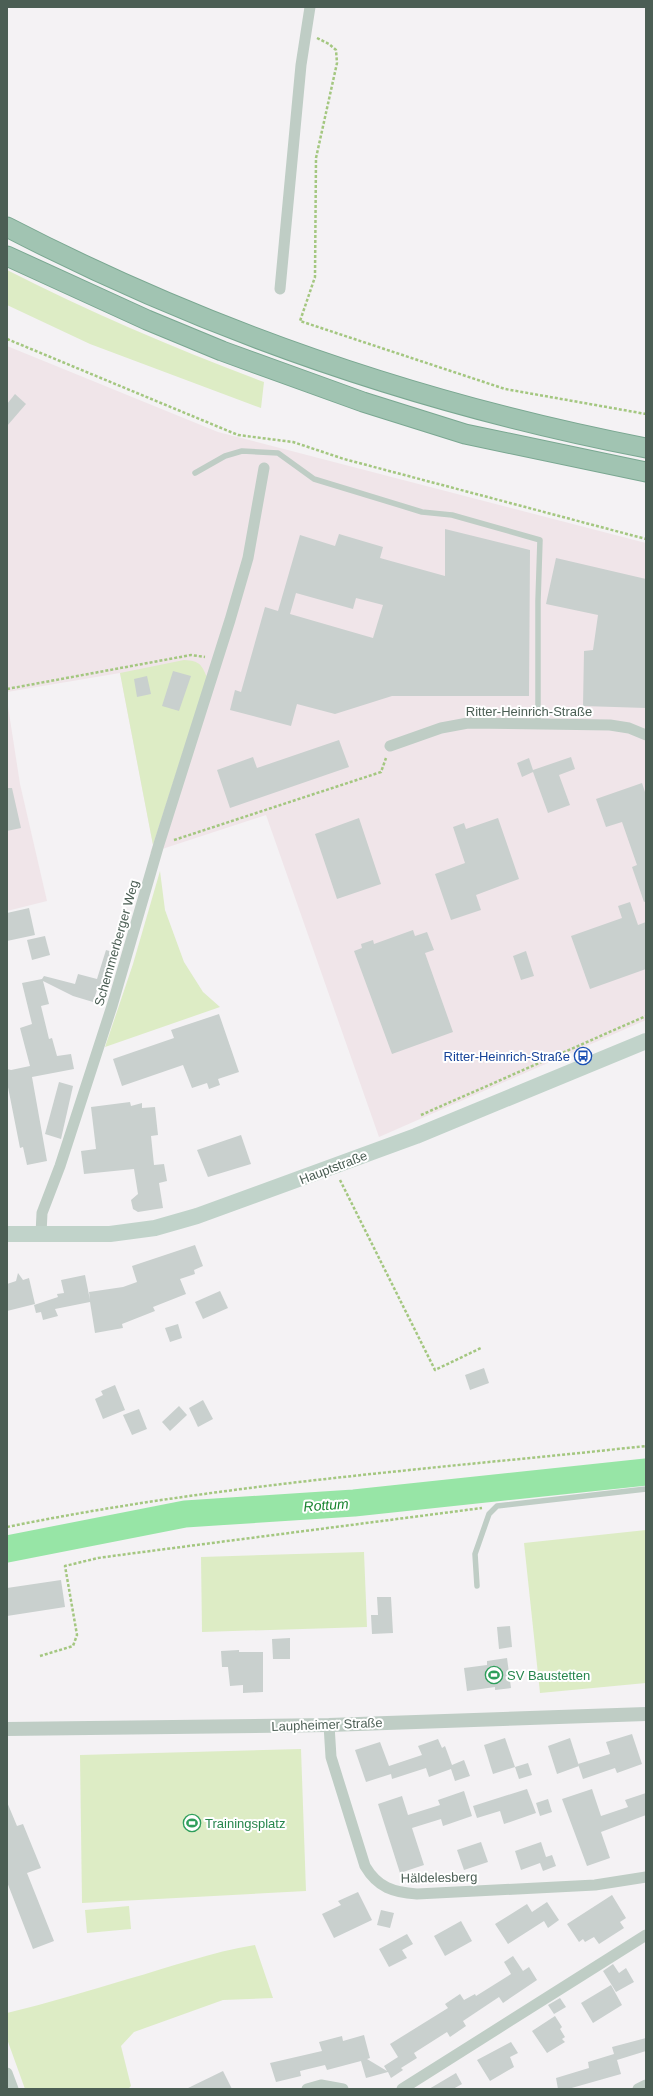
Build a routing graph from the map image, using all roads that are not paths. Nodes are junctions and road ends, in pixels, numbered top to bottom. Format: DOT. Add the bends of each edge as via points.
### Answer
graph roads {
  1 [pos="310,7"];
  2 [pos="7,227"];
  3 [pos="7,256"];
  4 [pos="280,289"];
  5 [pos="646,448"];
  6 [pos="264,468"];
  7 [pos="646,472"];
  8 [pos="195,473"];
  9 [pos="538,724"];
  10 [pos="646,735"];
  11 [pos="390,746"];
  12 [pos="646,1041"];
  13 [pos="7,1234"];
  14 [pos="41,1234"];
  15 [pos="646,1489"];
  16 [pos="477,1586"];
  17 [pos="646,1714"];
  18 [pos="329,1725"];
  19 [pos="7,1729"];
  20 [pos="646,1877"];
  21 [pos="646,1935"];
  22 [pos="7,2073"];
  23 [pos="646,2085"];
  24 [pos="13,2089"];
  25 [pos="307,2089"];
  26 [pos="343,2089"];
  27 [pos="402,2089"];
  28 [pos="638,2089"];
  1 -- 4 [label="street"];
  2 -- 5 [label="highway" via="73,261 243,334 303,356 486,412"];
  3 -- 7 [label="highway" via="222,351 356,399 465,434"];
  6 -- 14 [label="street, Schemmerberger Weg" via="248,558 230,620 159,844 110,1014 42,1213"];
  8 -- 9 [label="lane" via="225,456 242,451 278,453 314,479 422,512 452,515 540,540"];
  9 -- 10 [label="street, Ritter-Heinrich-Straße" via="610,725 629,728"];
  9 -- 11 [label="street, Ritter-Heinrich-Straße" via="468,723 441,728"];
  12 -- 14 [label="main road, Hauptstraße" via="507,1100 334,1167 197,1216 156,1228 110,1234"];
  13 -- 14 [label="main road, Hauptstraße"];
  15 -- 16 [label="lane" via="497,1506 489,1514 475,1554"];
  17 -- 18 [label="street, Laupheimer Straße"];
  18 -- 19 [label="street, Laupheimer Straße"];
  18 -- 20 [label="street, Häldelesberg" via="331,1757 365,1866 371,1876 397,1893 595,1885"];
  21 -- 27 [label="street"];
  22 -- 24 [label="street"];
  23 -- 28 [label="street"];
  25 -- 26 [label="street" via="321,2085"];
}
